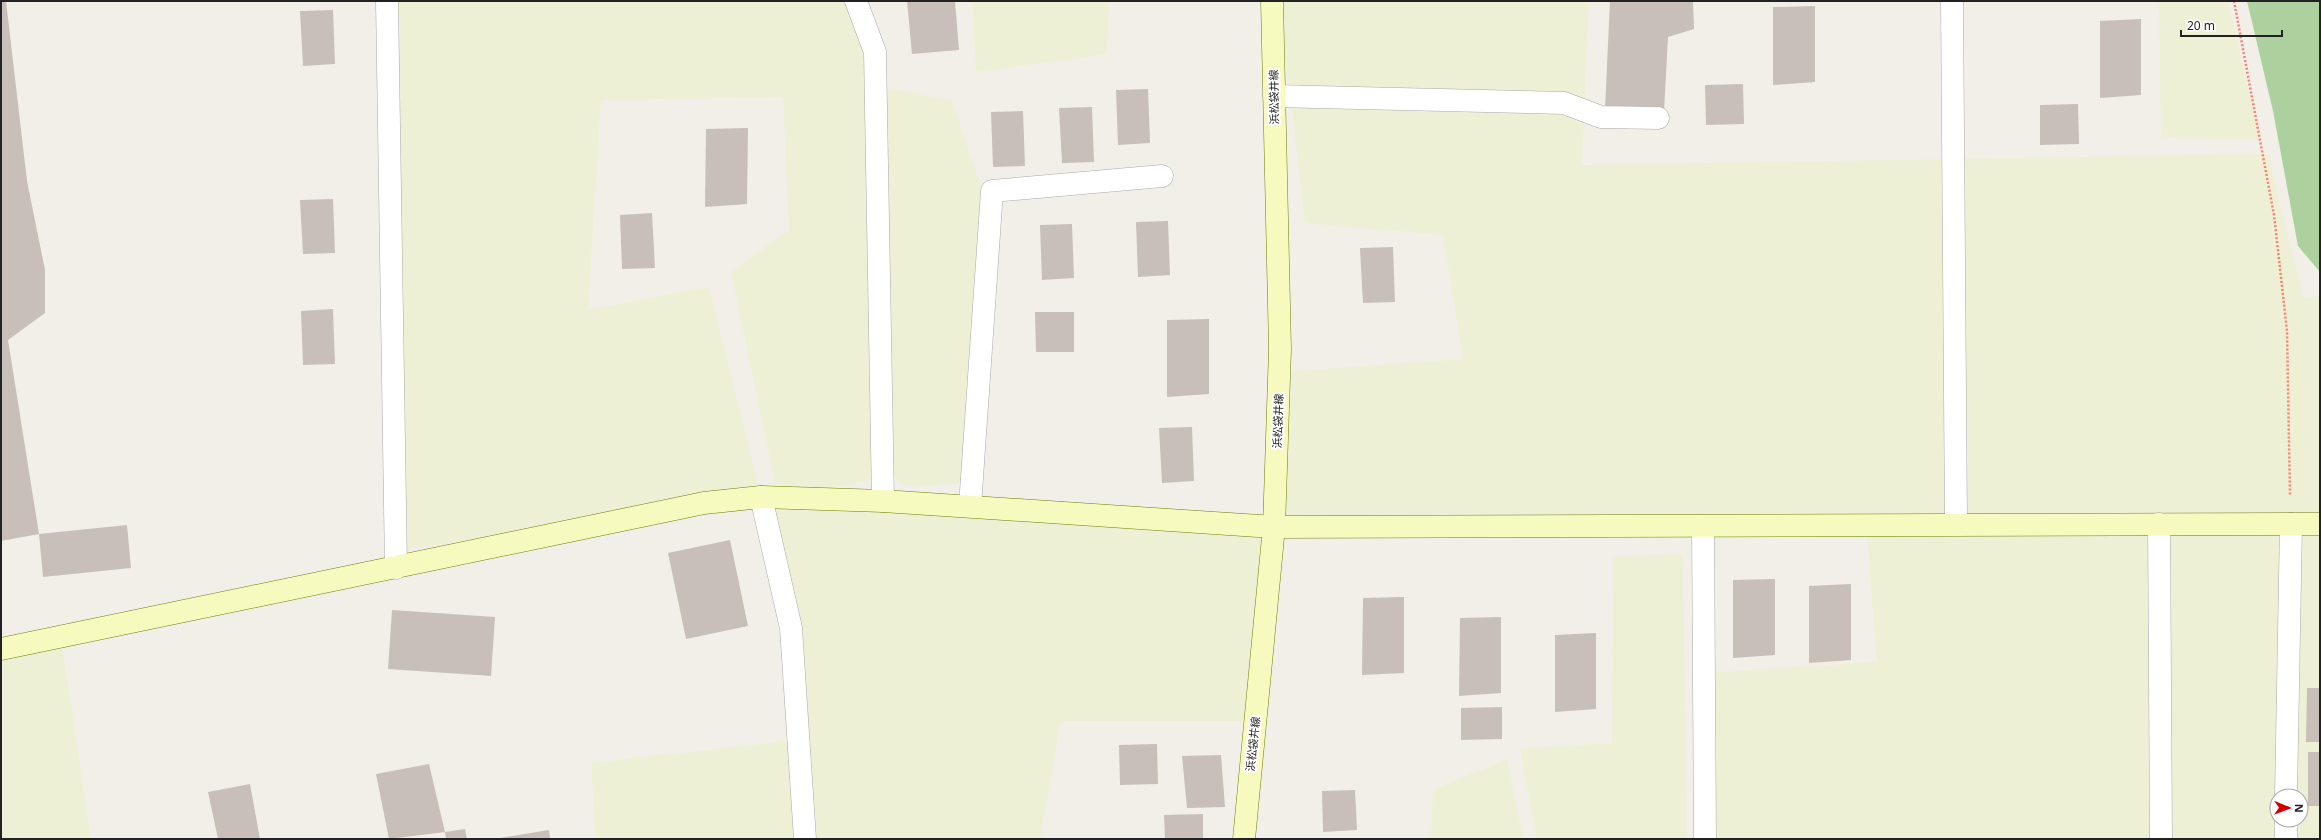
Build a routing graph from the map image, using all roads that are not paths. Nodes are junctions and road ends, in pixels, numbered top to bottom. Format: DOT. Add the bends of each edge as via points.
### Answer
graph roads {
  1 [pos="387,1"];
  2 [pos="856,1"];
  3 [pos="1272,1"];
  4 [pos="1952,1"];
  5 [pos="1274,96"];
  6 [pos="1658,118"];
  7 [pos="1162,176"];
  8 [pos="761,497"];
  9 [pos="883,501"];
  10 [pos="970,506"];
  11 [pos="1956,524"];
  12 [pos="2159,524"];
  13 [pos="2291,524"];
  14 [pos="2320,524"];
  15 [pos="1703,526"];
  16 [pos="1274,527"];
  17 [pos="396,568"];
  18 [pos="1,649"];
  19 [pos="2286,788"];
  20 [pos="2286,828"];
  21 [pos="805,839"];
  22 [pos="1244,839"];
  23 [pos="1705,839"];
  24 [pos="2161,839"];
  25 [pos="2286,839"];
  1 -- 17 [label="street"];
  2 -- 9 [label="street" via="875,52"];
  3 -- 5 [label="street, 浜松袋井線"];
  4 -- 11 [label="street"];
  5 -- 6 [label="street" via="1564,103 1601,116"];
  5 -- 16 [label="street, 浜松袋井線" via="1280,349"];
  7 -- 10 [label="street" via="992,191"];
  8 -- 9 [label="street"];
  8 -- 17 [label="street" via="704,504"];
  8 -- 21 [label="street" via="791,628"];
  9 -- 10 [label="street"];
  10 -- 16 [label="street"];
  11 -- 12 [label="street"];
  11 -- 15 [label="street"];
  12 -- 13 [label="street"];
  12 -- 24 [label="street"];
  13 -- 14 [label="street"];
  13 -- 19 [label="street"];
  15 -- 16 [label="street"];
  15 -- 23 [label="street"];
  16 -- 22 [label="street, 浜松袋井線"];
  17 -- 18 [label="street"];
  20 -- 25 [label="street"];
}
